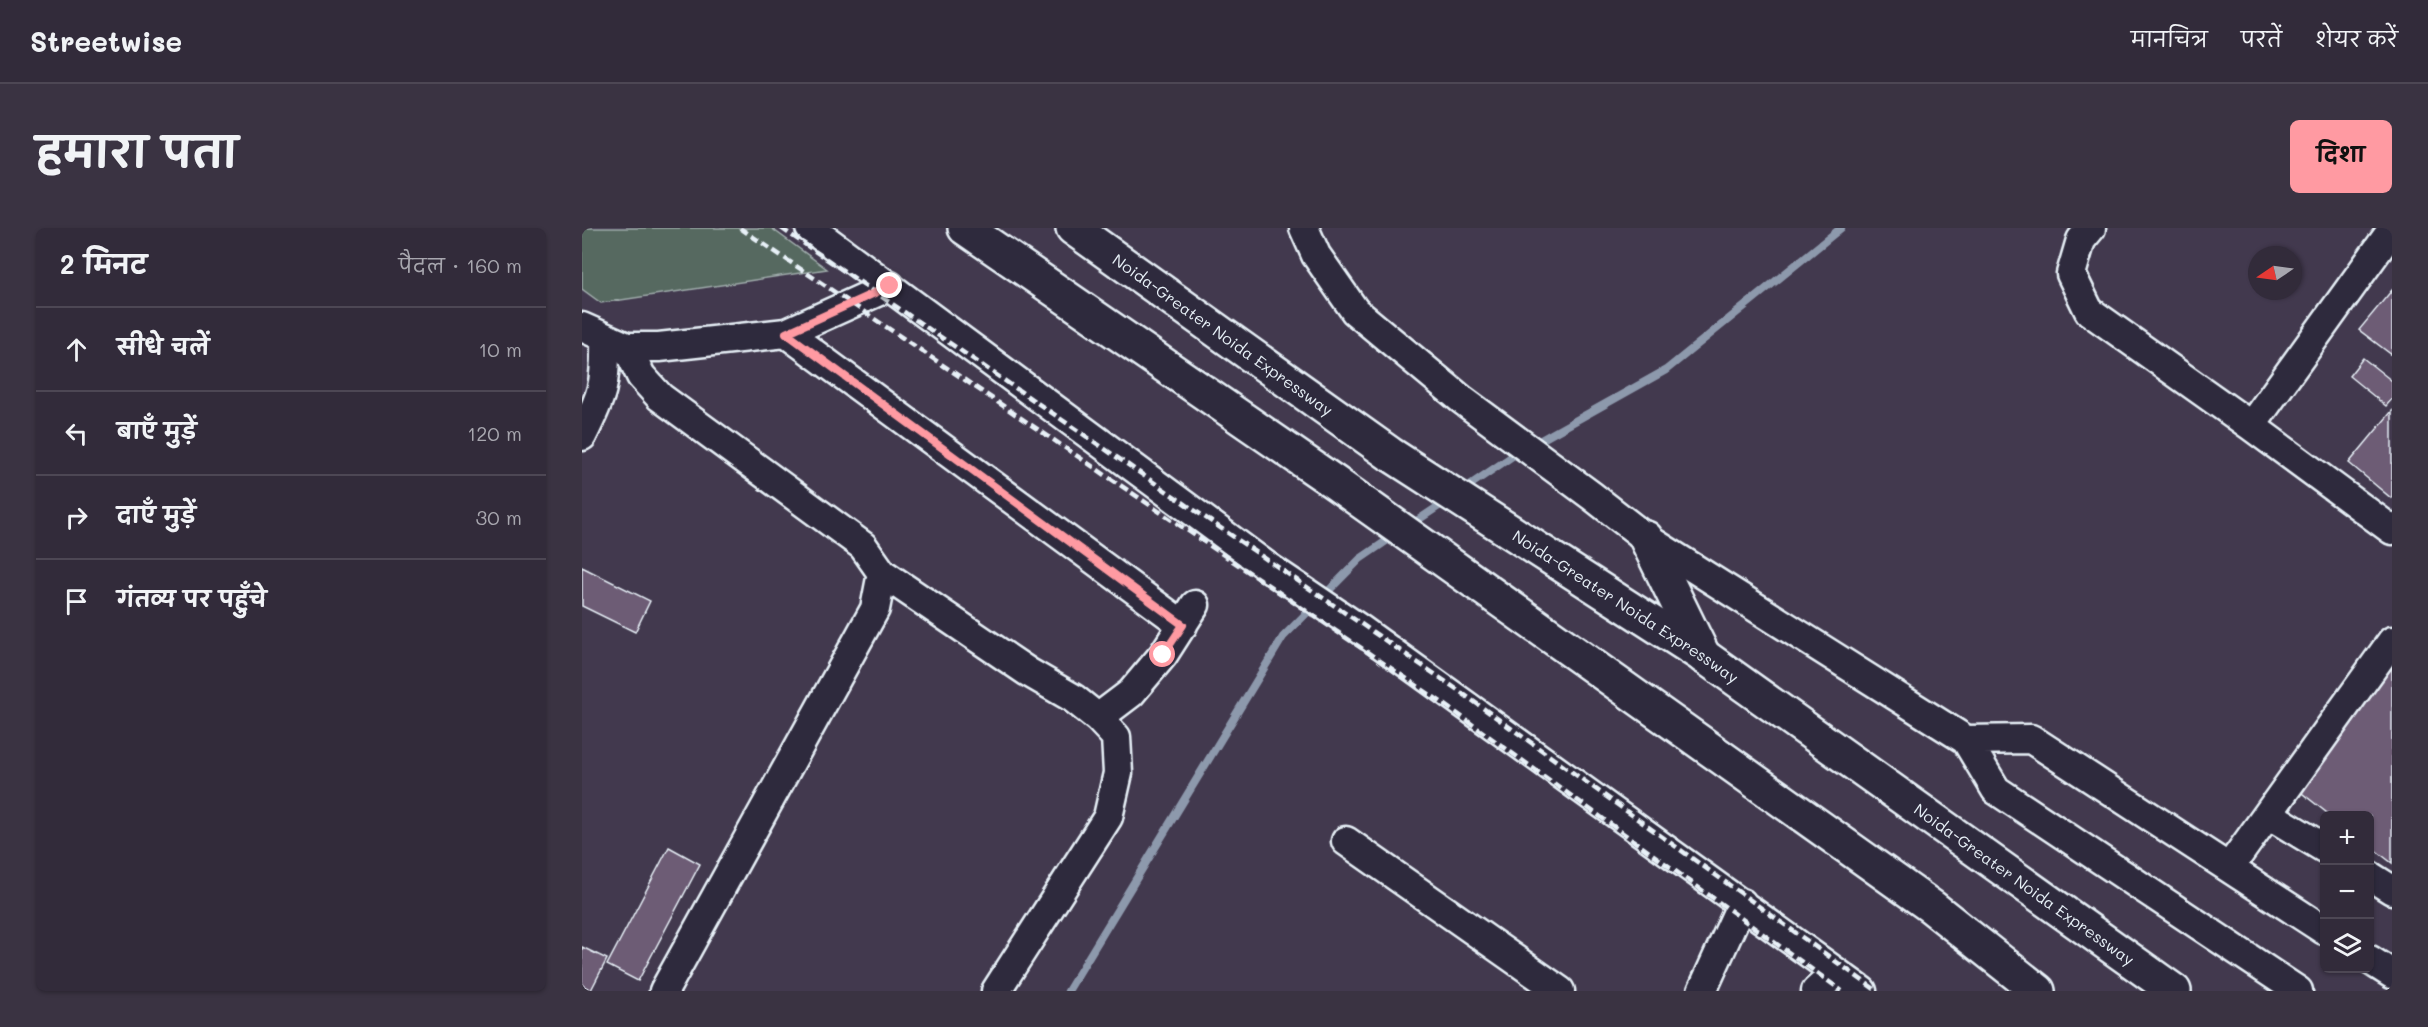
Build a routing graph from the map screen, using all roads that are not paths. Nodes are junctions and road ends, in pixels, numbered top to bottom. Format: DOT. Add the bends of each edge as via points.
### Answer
graph roads {
  1 [pos="810,228"];
  2 [pos="965,228"];
  3 [pos="1073,228"];
  4 [pos="1304,228"];
  5 [pos="2091,228"];
  6 [pos="2392,230"];
  7 [pos="890,286"];
  8 [pos="786,333"];
  9 [pos="598,338"];
  10 [pos="2251,426"];
  11 [pos="582,436"];
  12 [pos="2392,530"];
  13 [pos="1646,538"];
  14 [pos="882,573"];
  15 [pos="2392,641"];
  16 [pos="1704,657"];
  17 [pos="1098,718"];
  18 [pos="1966,740"];
  19 [pos="2268,814"];
  20 [pos="1346,841"];
  21 [pos="2320,845"];
  22 [pos="2229,868"];
  23 [pos="2374,879"];
  24 [pos="2392,890"];
  25 [pos="1742,903"];
  26 [pos="2320,927"];
  27 [pos="2374,963"];
  28 [pos="2392,974"];
  29 [pos="1826,982"];
  30 [pos="664,991"];
  31 [pos="996,991"];
  32 [pos="1560,991"];
  33 [pos="1702,991"];
  34 [pos="1862,991"];
  35 [pos="2038,991"];
  36 [pos="2174,991"];
  37 [pos="2298,991"];
  1 -- 7 [label="street"];
  2 -- 35 [label="highway" via="1334,482 1932,907"];
  3 -- 16 [label="highway, Noida-Greater Noida Expressway" via="1390,454"];
  4 -- 13 [label="street" via="1316,255 1354,311 1461,399"];
  5 -- 10 [label="street" via="2081,240 2072,274 2089,311"];
  6 -- 10 [label="street"];
  7 -- 8 [label="street"];
  7 -- 25 [label="street" via="1268,567"];
  8 -- 9 [label="street" via="660,347"];
  8 -- 17 [label="street" via="1189,615 1163,655 1131,693"];
  9 -- 11 [label="street" via="606,375 601,398"];
  9 -- 14 [label="street" via="660,397 862,546"];
  10 -- 12 [label="street"];
  13 -- 16 [label="highway"];
  13 -- 18 [label="street"];
  14 -- 17 [label="street"];
  14 -- 30 [label="street" via="875,609"];
  15 -- 19 [label="street"];
  16 -- 36 [label="highway, Noida-Greater Noida Expressway"];
  17 -- 31 [label="street" via="1116,737 1118,773 1108,817"];
  18 -- 22 [label="street" via="2031,739"];
  18 -- 37 [label="street" via="1996,790"];
  19 -- 21 [label="street"];
  19 -- 22 [label="street"];
  20 -- 32 [label="street"];
  22 -- 26 [label="street"];
  23 -- 24 [label="street"];
  25 -- 29 [label="street"];
  25 -- 33 [label="street"];
  27 -- 28 [label="street"];
  29 -- 34 [label="street"];
}
